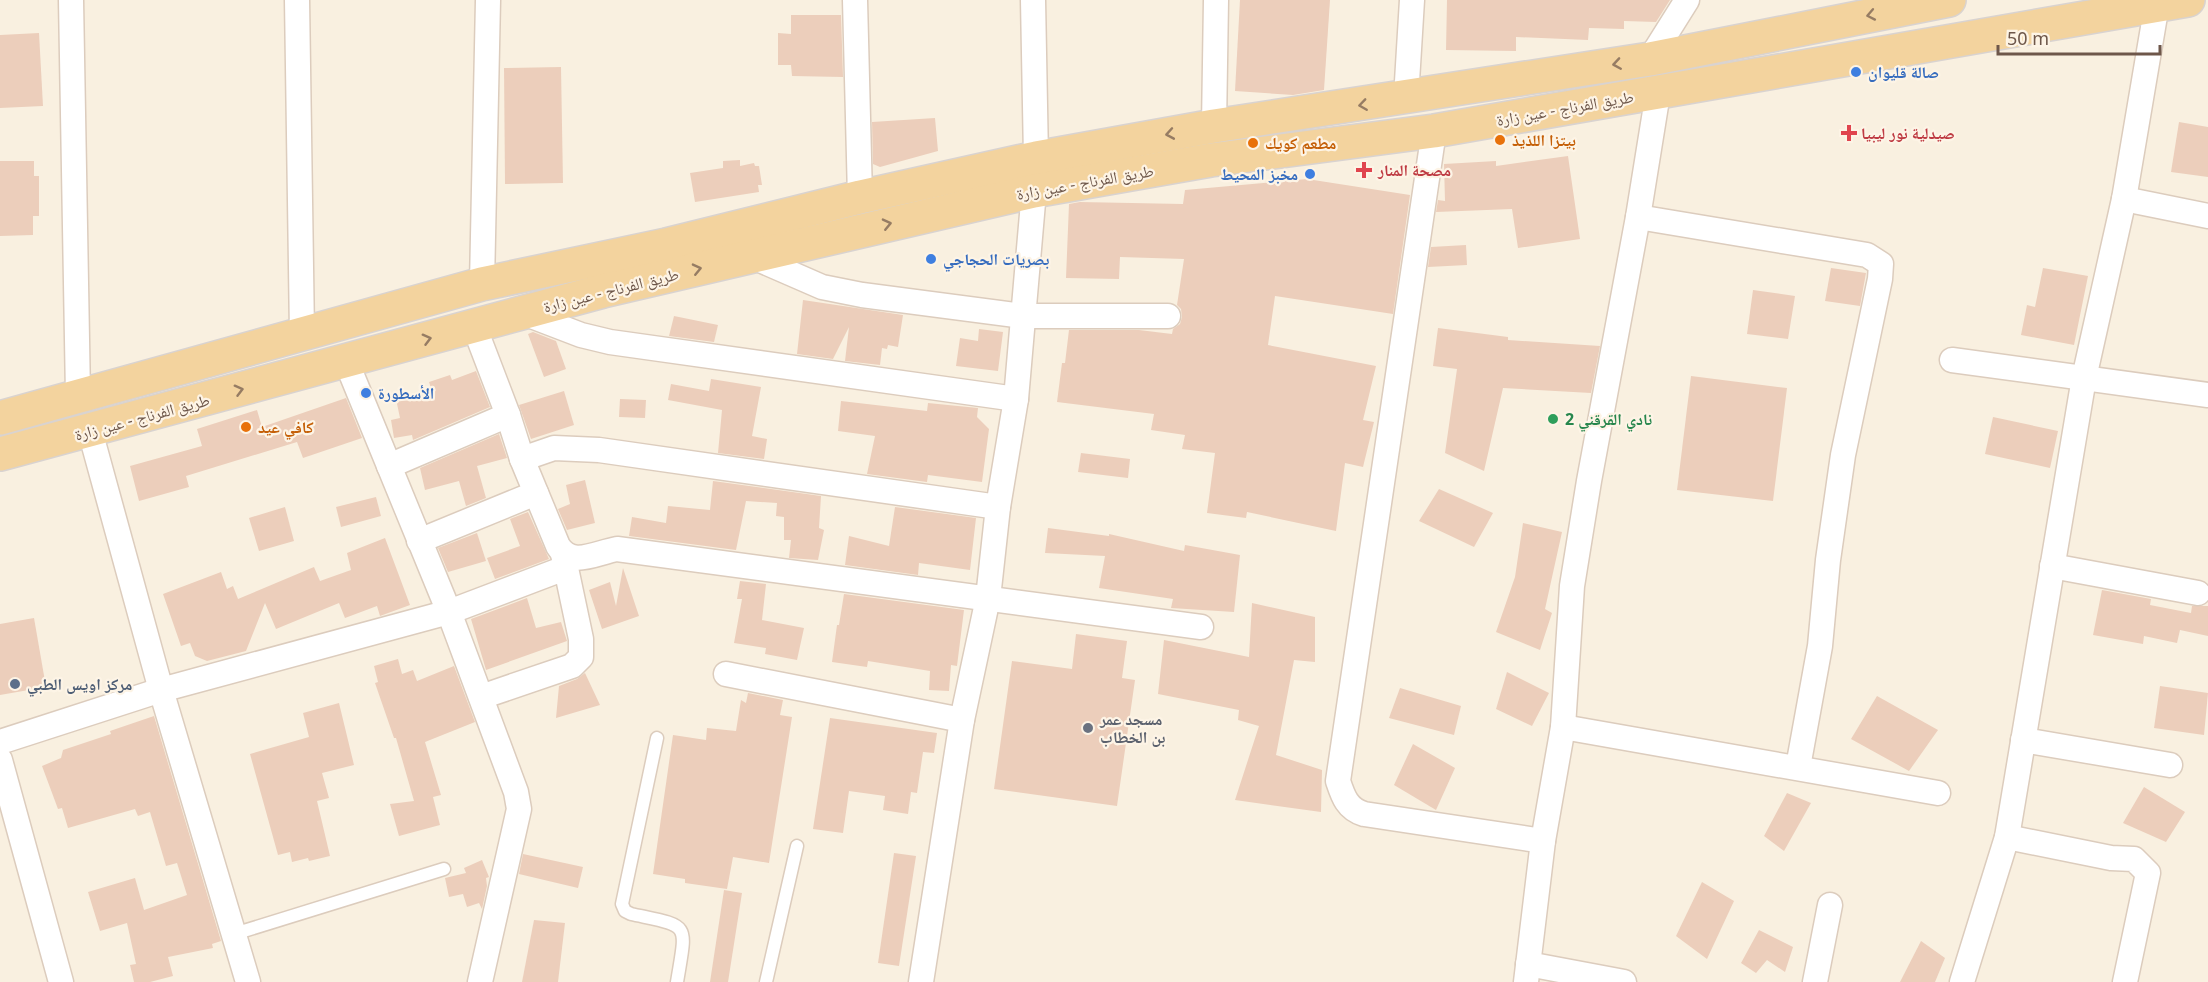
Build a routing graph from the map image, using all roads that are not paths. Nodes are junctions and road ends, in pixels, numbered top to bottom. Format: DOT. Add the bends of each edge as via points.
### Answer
graph roads {
  1 [pos="71,0"];
  2 [pos="297,0"];
  3 [pos="488,0"];
  4 [pos="855,0"];
  5 [pos="1034,0"];
  6 [pos="1216,0"];
  7 [pos="1412,0"];
  8 [pos="1687,0"];
  9 [pos="1949,0"];
  10 [pos="2172,2"];
  11 [pos="1650,59"];
  12 [pos="1658,93"];
  13 [pos="1406,98"];
  14 [pos="1214,126"];
  15 [pos="1434,130"];
  16 [pos="1036,158"];
  17 [pos="1034,190"];
  18 [pos="860,197"];
  19 [pos="2124,199"];
  20 [pos="2208,216"];
  21 [pos="1638,218"];
  22 [pos="751,256"];
  23 [pos="482,284"];
  24 [pos="521,312"];
  25 [pos="1023,316"];
  26 [pos="1168,316"];
  27 [pos="474,326"];
  28 [pos="302,334"];
  29 [pos="1952,360"];
  30 [pos="346,361"];
  31 [pos="2084,378"];
  32 [pos="2208,395"];
  33 [pos="78,396"];
  34 [pos="1016,399"];
  35 [pos="508,415"];
  36 [pos="0,418"];
  37 [pos="90,431"];
  38 [pos="0,454"];
  39 [pos="522,459"];
  40 [pos="389,466"];
  41 [pos="537,493"];
  42 [pos="998,507"];
  43 [pos="419,541"];
  44 [pos="564,561"];
  45 [pos="2052,566"];
  46 [pos="2198,593"];
  47 [pos="988,598"];
  48 [pos="449,612"];
  49 [pos="1201,627"];
  50 [pos="726,674"];
  51 [pos="161,690"];
  52 [pos="481,698"];
  53 [pos="962,720"];
  54 [pos="1563,727"];
  55 [pos="657,738"];
  56 [pos="2023,740"];
  57 [pos="0,742"];
  58 [pos="0,760"];
  59 [pos="2170,765"];
  60 [pos="1798,767"];
  61 [pos="1938,793"];
  62 [pos="2007,837"];
  63 [pos="1543,841"];
  64 [pos="797,846"];
  65 [pos="444,869"];
  66 [pos="1830,905"];
  67 [pos="234,934"];
  68 [pos="1527,973"];
  69 [pos="61,982"];
  70 [pos="248,982"];
  71 [pos="480,982"];
  72 [pos="677,982"];
  73 [pos="766,982"];
  74 [pos="921,982"];
  75 [pos="1624,982"];
  76 [pos="1815,982"];
  77 [pos="1962,982"];
  78 [pos="2125,982"];
  1 -- 33 [label="street"];
  2 -- 28 [label="street"];
  3 -- 23 [label="street"];
  4 -- 18 [label="street"];
  5 -- 16 [label="street"];
  6 -- 14 [label="street"];
  7 -- 13 [label="street"];
  8 -- 11 [label="street"];
  9 -- 11 [label="main road, طريق الفرناج - عين زارة, one-way"];
  10 -- 12 [label="main road, طريق الفرناج - عين زارة"];
  10 -- 19 [label="street"];
  11 -- 13 [label="main road, طريق الفرناج - عين زارة, one-way"];
  12 -- 15 [label="main road, طريق الفرناج - عين زارة"];
  12 -- 21 [label="street"];
  13 -- 14 [label="main road, طريق الفرناج - عين زارة, one-way"];
  14 -- 16 [label="main road, طريق الفرناج - عين زارة, one-way"];
  15 -- 17 [label="main road, طريق الفرناج - عين زارة" via="1211,160"];
  15 -- 63 [label="street" via="1338,781 1348,805 1356,812"];
  16 -- 18 [label="main road, طريق الفرناج - عين زارة"];
  22 -- 17 [label="main road, طريق الفرناج - عين زارة, one-way"];
  17 -- 25 [label="street"];
  18 -- 23 [label="main road, طريق الفرناج - عين زارة"];
  19 -- 20 [label="street"];
  19 -- 31 [label="street"];
  21 -- 54 [label="street" via="1572,586"];
  21 -- 60 [label="street" via="1867,255 1881,264 1843,455 1820,646"];
  24 -- 22 [label="main road, طريق الفرناج - عين زارة, one-way"];
  22 -- 25 [label="street" via="842,291"];
  23 -- 28 [label="main road, طريق الفرناج - عين زارة"];
  24 -- 27 [label="main road, طريق الفرناج - عين زارة"];
  24 -- 34 [label="street" via="610,342"];
  25 -- 26 [label="street"];
  25 -- 34 [label="street"];
  30 -- 27 [label="main road, طريق الفرناج - عين زارة, one-way"];
  27 -- 35 [label="street"];
  28 -- 33 [label="main road, طريق الفرناج - عين زارة"];
  29 -- 31 [label="street"];
  37 -- 30 [label="main road, طريق الفرناج - عين زارة, one-way"];
  30 -- 40 [label="street"];
  31 -- 32 [label="street"];
  31 -- 45 [label="street"];
  33 -- 36 [label="main road, طريق الفرناج - عين زارة"];
  34 -- 42 [label="street"];
  35 -- 39 [label="street"];
  35 -- 40 [label="street"];
  37 -- 38 [label="main road, طريق الفرناج - عين زارة"];
  37 -- 51 [label="street"];
  39 -- 41 [label="street"];
  39 -- 42 [label="street" via="554,448 599,450"];
  40 -- 43 [label="street"];
  41 -- 43 [label="street"];
  41 -- 44 [label="street"];
  42 -- 47 [label="street"];
  43 -- 48 [label="street"];
  44 -- 47 [label="street" via="617,549"];
  44 -- 48 [label="street"];
  44 -- 52 [label="street" via="581,639 581,657 572,666"];
  45 -- 46 [label="street"];
  45 -- 56 [label="street"];
  47 -- 49 [label="street"];
  47 -- 53 [label="street"];
  48 -- 51 [label="street"];
  48 -- 52 [label="street"];
  50 -- 53 [label="street"];
  51 -- 57 [label="street"];
  51 -- 67 [label="street"];
  52 -- 71 [label="street" via="519,809"];
  53 -- 74 [label="street"];
  54 -- 60 [label="street"];
  54 -- 63 [label="street"];
  55 -- 72 [label="lane" via="622,904 631,914 676,924 682,930 684,941"];
  56 -- 59 [label="street"];
  56 -- 62 [label="street"];
  58 -- 69 [label="street"];
  60 -- 61 [label="street"];
  62 -- 77 [label="street"];
  62 -- 78 [label="street" via="2134,859 2148,873"];
  63 -- 68 [label="street"];
  64 -- 73 [label="lane"];
  65 -- 67 [label="lane"];
  66 -- 76 [label="street"];
  67 -- 70 [label="street"];
  68 -- 75 [label="street"];
}
